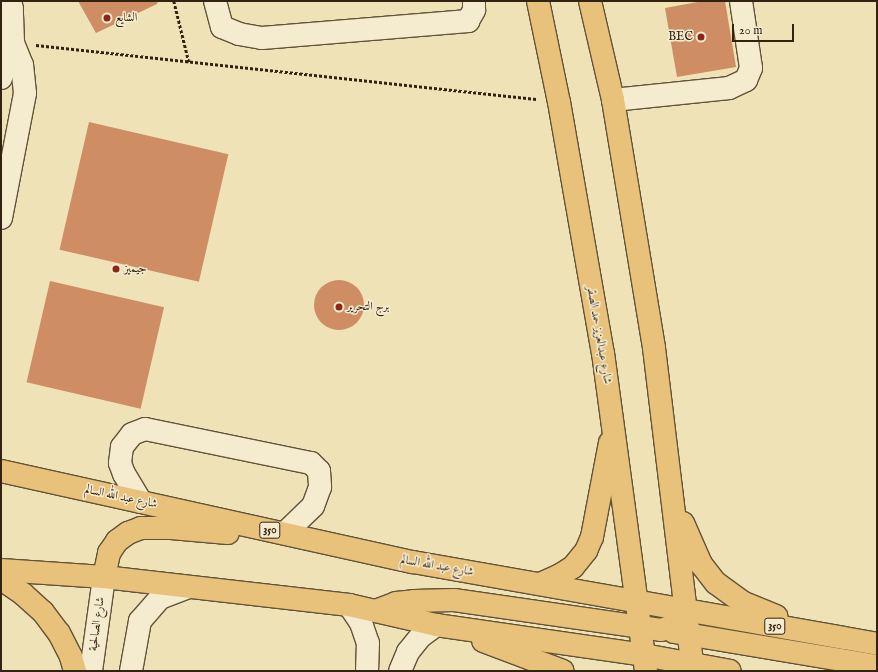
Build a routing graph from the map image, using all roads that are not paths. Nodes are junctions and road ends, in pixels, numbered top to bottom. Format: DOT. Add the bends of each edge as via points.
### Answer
graph roads {
  1 [pos="10,1"];
  2 [pos="215,1"];
  3 [pos="474,1"];
  4 [pos="538,1"];
  5 [pos="590,1"];
  6 [pos="741,1"];
  7 [pos="13,43"];
  8 [pos="1,78"];
  9 [pos="613,100"];
  10 [pos="1,218"];
  11 [pos="614,424"];
  12 [pos="5,468"];
  13 [pos="672,494"];
  14 [pos="141,502"];
  15 [pos="285,534"];
  16 [pos="413,562"];
  17 [pos="1,570"];
  18 [pos="104,577"];
  19 [pos="1,579"];
  20 [pos="540,584"];
  21 [pos="188,587"];
  22 [pos="637,601"];
  23 [pos="349,605"];
  24 [pos="685,610"];
  25 [pos="377,611"];
  26 [pos="436,625"];
  27 [pos="641,628"];
  28 [pos="688,634"];
  29 [pos="871,643"];
  30 [pos="645,663"];
  31 [pos="877,666"];
  32 [pos="692,667"];
  33 [pos="75,671"];
  34 [pos="90,671"];
  35 [pos="131,671"];
  36 [pos="367,671"];
  37 [pos="400,671"];
  38 [pos="563,671"];
  39 [pos="730,671"];
  1 -- 7 [label="street"];
  2 -- 3 [label="street" via="222,27 239,34 262,38 468,21 474,10"];
  4 -- 11 [label="main road, شارع عبدالعزيز حمد الصقر"];
  5 -- 9 [label="main road"];
  6 -- 9 [label="street" via="751,68 746,80 729,88"];
  7 -- 8 [label="street"];
  7 -- 10 [label="street" via="22,65 25,93"];
  9 -- 13 [label="main road" via="654,348"];
  11 -- 20 [label="main road" via="592,537 586,551 573,567"];
  11 -- 22 [label="main road, شارع عبدالعزيز حمد الصقر"];
  12 -- 14 [label="main road, شارع عبد الله السالم / 350"];
  13 -- 24 [label="main road"];
  13 -- 29 [label="main road" via="701,564 728,593 760,611"];
  14 -- 15 [label="main road, شارع عبد الله السالم / 350"];
  14 -- 15 [label="street" via="120,463 122,447 132,434 145,429 311,463 318,471 320,487 312,506"];
  15 -- 16 [label="main road, شارع عبد الله السالم / 350"];
  16 -- 18 [label="main road" via="243,535 171,528 141,528 117,541 109,553"];
  16 -- 20 [label="main road, شارع عبد الله السالم / 350"];
  17 -- 18 [label="main road"];
  18 -- 21 [label="main road"];
  18 -- 34 [label="street, شارع الصالحية"];
  19 -- 33 [label="main road" via="43,612 59,633"];
  20 -- 22 [label="main road, شارع عبد الله السالم / 350"];
  21 -- 23 [label="main road"];
  21 -- 35 [label="street" via="160,598 140,621"];
  22 -- 24 [label="main road, شارع عبد الله السالم / 350"];
  22 -- 27 [label="main road, شارع عبدالعزيز حمد الصقر"];
  23 -- 25 [label="main road"];
  23 -- 36 [label="street" via="361,623 368,643"];
  24 -- 27 [label="main road" via="681,621 673,627 661,630"];
  24 -- 28 [label="main road"];
  24 -- 29 [label="main road, شارع عبد الله السالم / 350"];
  25 -- 26 [label="main road"];
  25 -- 27 [label="main road" via="396,603 454,600"];
  26 -- 30 [label="main road"];
  26 -- 37 [label="street" via="421,636 408,652"];
  26 -- 38 [label="main road"];
  27 -- 30 [label="main road, شارع عبدالعزيز حمد الصقر"];
  28 -- 30 [label="main road" via="660,634 651,642"];
  28 -- 31 [label="main road"];
  28 -- 32 [label="main road"];
  30 -- 32 [label="main road"];
  32 -- 39 [label="main road"];
}
